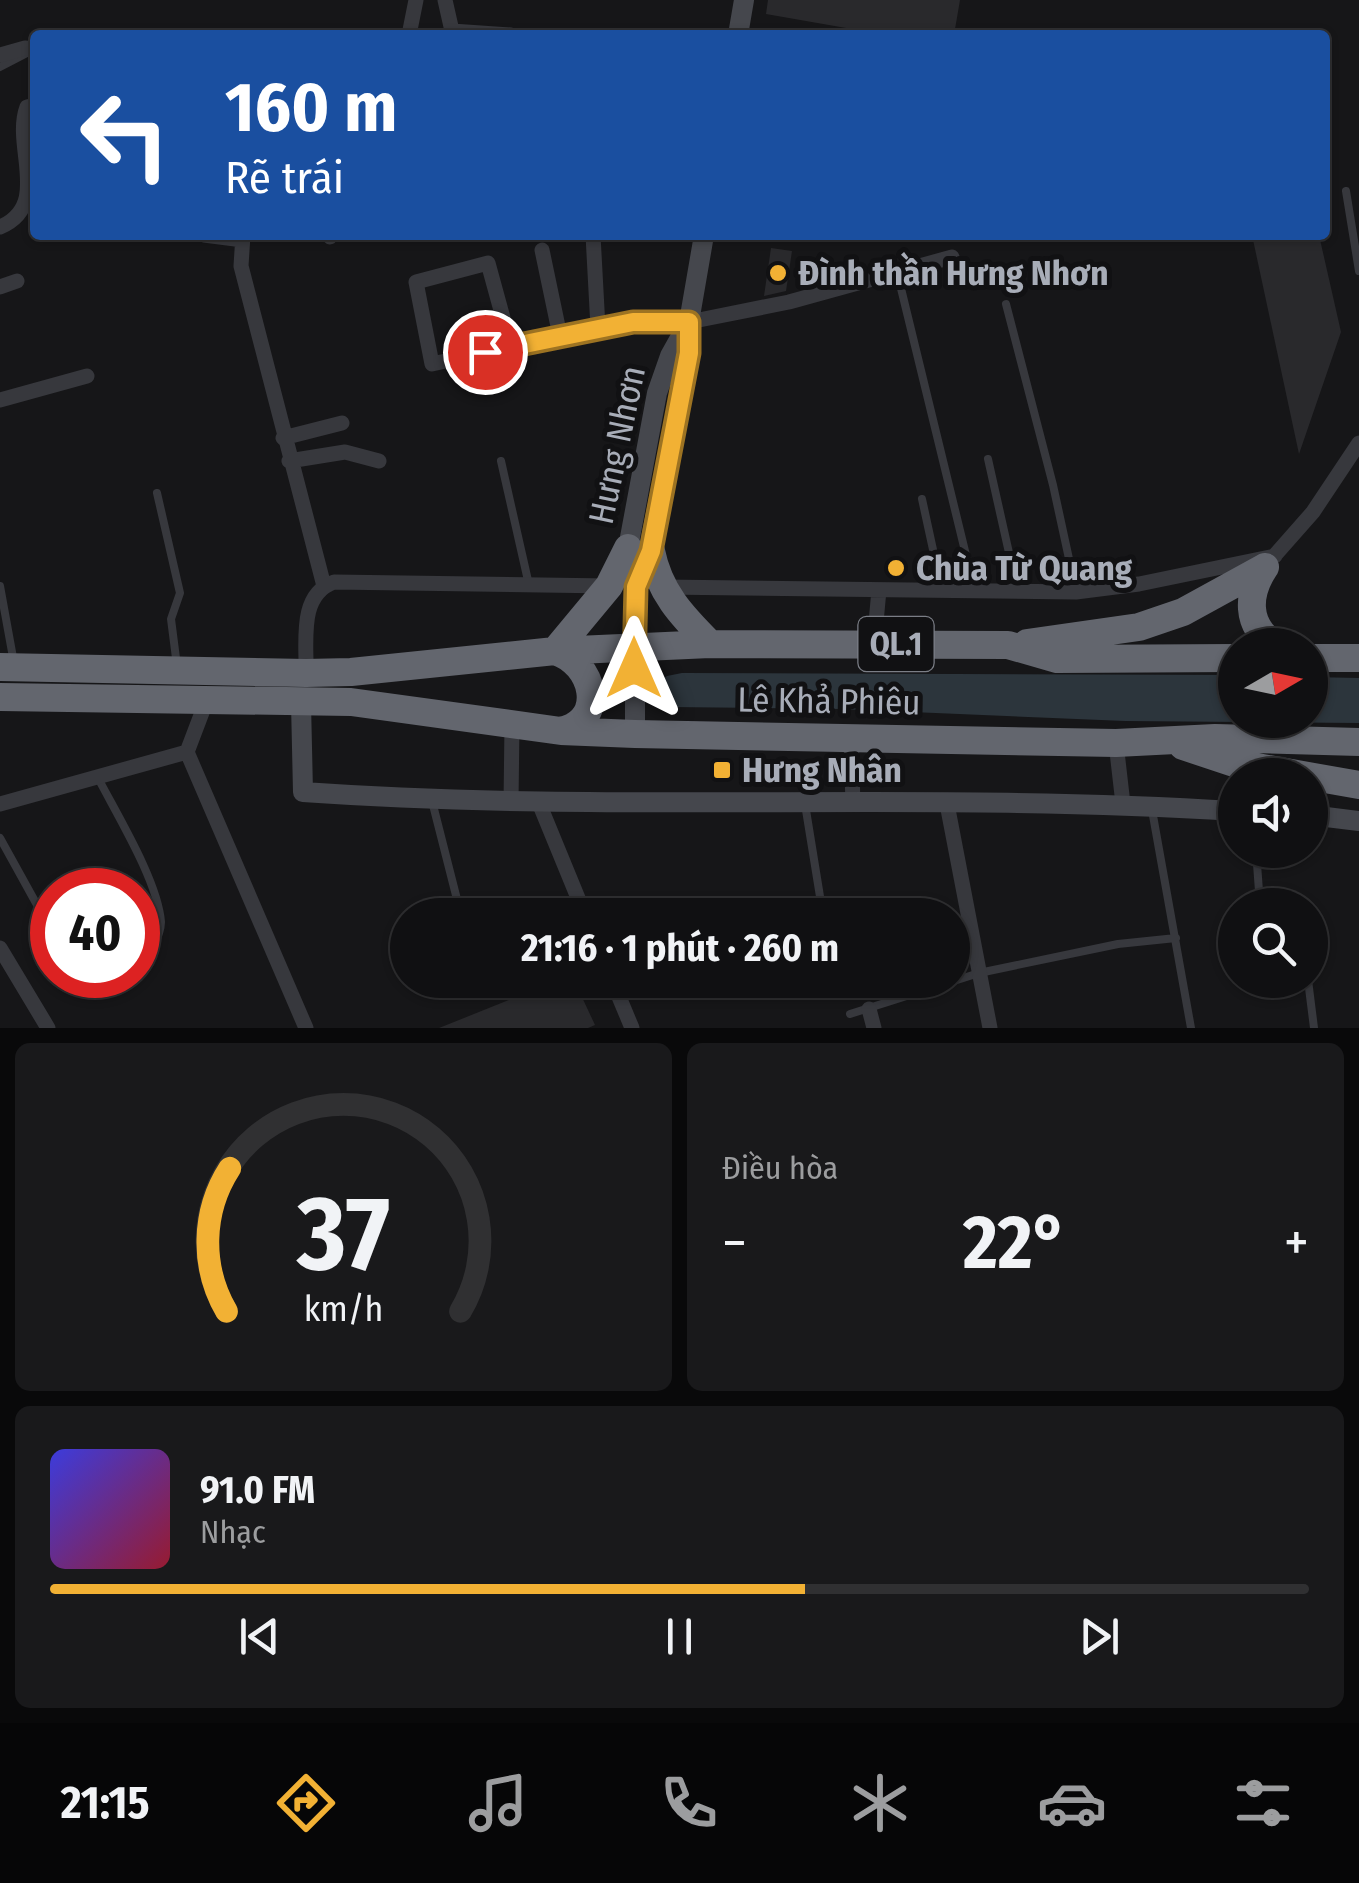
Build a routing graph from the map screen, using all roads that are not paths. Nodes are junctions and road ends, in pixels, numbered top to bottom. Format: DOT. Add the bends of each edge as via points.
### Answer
graph roads {
  1 [pos="416,0"];
  2 [pos="445,0"];
  3 [pos="744,0"];
  4 [pos="411,30"];
  5 [pos="452,30"];
  6 [pos="739,30"];
  7 [pos="30,50"];
  8 [pos="30,51"];
  9 [pos="0,55"];
  10 [pos="0,67"];
  11 [pos="30,107"];
  12 [pos="30,161"];
  13 [pos="30,172"];
  14 [pos="1346,191"];
  15 [pos="0,227"];
  16 [pos="243,240"];
  17 [pos="594,240"];
  18 [pos="703,240"];
  19 [pos="542,250"];
  20 [pos="952,257"];
  21 [pos="1359,271"];
  22 [pos="897,272"];
  23 [pos="17,281"];
  24 [pos="0,287"];
  25 [pos="1006,304"];
  26 [pos="689,322"];
  27 [pos="598,328"];
  28 [pos="560,336"];
  29 [pos="511,346"];
  30 [pos="87,376"];
  31 [pos="0,400"];
  32 [pos="342,423"];
  33 [pos="283,438"];
  34 [pos="1359,443"];
  35 [pos="988,459"];
  36 [pos="502,461"];
  37 [pos="290,462"];
  38 [pos="379,462"];
  39 [pos="158,493"];
  40 [pos="922,499"];
  41 [pos="639,549"];
  42 [pos="1270,562"];
  43 [pos="529,585"];
  44 [pos="0,586"];
  45 [pos="324,586"];
  46 [pos="635,587"];
  47 [pos="879,590"];
  48 [pos="942,592"];
  49 [pos="975,592"];
  50 [pos="1076,592"];
  51 [pos="1018,593"];
  52 [pos="1257,628"];
  53 [pos="710,644"];
  54 [pos="874,644"];
  55 [pos="1008,644"];
  56 [pos="634,647"];
  57 [pos="555,651"];
  58 [pos="1218,658"];
  59 [pos="8,667"];
  60 [pos="178,671"];
  61 [pos="306,673"];
  62 [pos="0,697"];
  63 [pos="206,702"];
  64 [pos="301,703"];
  65 [pos="512,724"];
  66 [pos="560,731"];
  67 [pos="635,734"];
  68 [pos="852,740"];
  69 [pos="1168,742"];
  70 [pos="1359,742"];
  71 [pos="1116,743"];
  72 [pos="187,752"];
  73 [pos="97,776"];
  74 [pos="1359,785"];
  75 [pos="432,801"];
  76 [pos="511,803"];
  77 [pos="0,804"];
  78 [pos="538,804"];
  79 [pos="805,804"];
  80 [pos="853,804"];
  81 [pos="947,804"];
  82 [pos="1124,804"];
  83 [pos="1151,806"];
  84 [pos="1218,810"];
  85 [pos="1328,817"];
  86 [pos="1359,820"];
  87 [pos="0,838"];
  88 [pos="145,868"];
  89 [pos="30,892"];
  90 [pos="457,898"];
  91 [pos="578,898"];
  92 [pos="819,898"];
  93 [pos="1176,938"];
  94 [pos="0,948"];
  95 [pos="979,974"];
  96 [pos="620,998"];
  97 [pos="1310,998"];
  98 [pos="869,1009"];
  99 [pos="850,1014"];
  100 [pos="48,1028"];
  101 [pos="306,1028"];
  102 [pos="632,1028"];
  103 [pos="874,1028"];
  104 [pos="990,1028"];
  105 [pos="1191,1028"];
  106 [pos="1314,1028"];
  1 -- 4 [label="street"];
  2 -- 5 [label="street"];
  3 -- 6 [label="street"];
  7 -- 9 [label="street"];
  8 -- 10 [label="lane"];
  11 -- 12 [label="street" via="22,118"];
  13 -- 15 [label="street" via="24,211"];
  14 -- 21 [label="lane"];
  16 -- 33 [label="street" via="241,266"];
  17 -- 27 [label="street"];
  18 -- 26 [label="street, Hưng Nhơn"];
  19 -- 28 [label="street"];
  20 -- 22 [label="street"];
  22 -- 26 [label="street"];
  22 -- 49 [label="lane"];
  23 -- 24 [label="street"];
  25 -- 50 [label="lane"];
  26 -- 27 [label="street"];
  26 -- 41 [label="street, Hưng Nhơn" via="689,353"];
  27 -- 28 [label="street"];
  28 -- 29 [label="street"];
  29 -- 29 [label="street" via="488,263 416,282 432,364"];
  30 -- 31 [label="street"];
  32 -- 33 [label="street"];
  33 -- 37 [label="street"];
  34 -- 42 [label="street"];
  35 -- 51 [label="lane"];
  36 -- 43 [label="lane"];
  37 -- 38 [label="street" via="345,452"];
  37 -- 45 [label="street"];
  39 -- 60 [label="lane" via="180,594 171,619"];
  40 -- 48 [label="lane"];
  41 -- 46 [label="highway"];
  41 -- 46 [label="highway"];
  42 -- 50 [label="street"];
  42 -- 52 [label="highway" via="1254,585"];
  42 -- 55 [label="highway" via="1183,612 1139,627"];
  43 -- 45 [label="street"];
  43 -- 46 [label="street"];
  44 -- 59 [label="lane"];
  45 -- 61 [label="street" via="309,607"];
  46 -- 47 [label="street"];
  46 -- 53 [label="highway"];
  46 -- 56 [label="street"];
  46 -- 57 [label="highway"];
  47 -- 48 [label="street"];
  47 -- 54 [label="street"];
  48 -- 49 [label="street"];
  49 -- 51 [label="street"];
  50 -- 51 [label="street"];
  53 -- 54 [label="highway, Lê Khả Phiêu / QL.1"];
  53 -- 56 [label="highway, Lê Khả Phiêu / QL.1"];
  54 -- 55 [label="highway, Lê Khả Phiêu / QL.1"];
  55 -- 58 [label="highway, Lê Khả Phiêu / QL.1" via="1057,659"];
  56 -- 57 [label="highway, Lê Khả Phiêu / QL.1"];
  56 -- 67 [label="street"];
  57 -- 61 [label="highway, Lê Khả Phiêu / QL.1"];
  57 -- 66 [label="highway" via="580,665 591,688 582,720"];
  59 -- 60 [label="highway, Lê Khả Phiêu / QL.1"];
  60 -- 61 [label="highway, Lê Khả Phiêu / QL.1"];
  62 -- 63 [label="highway, Lê Khả Phiêu"];
  63 -- 64 [label="highway, Lê Khả Phiêu"];
  63 -- 72 [label="street"];
  64 -- 65 [label="highway, Lê Khả Phiêu" via="351,702"];
  64 -- 75 [label="street" via="302,792"];
  65 -- 66 [label="highway, Lê Khả Phiêu"];
  65 -- 76 [label="street"];
  66 -- 67 [label="highway, Lê Khả Phiêu"];
  67 -- 68 [label="highway, Lê Khả Phiêu"];
  68 -- 71 [label="highway, Lê Khả Phiêu"];
  68 -- 80 [label="street"];
  69 -- 70 [label="highway, Lê Khả Phiêu"];
  69 -- 71 [label="highway, Lê Khả Phiêu"];
  69 -- 74 [label="highway" via="1234,763"];
  71 -- 82 [label="street"];
  72 -- 73 [label="street"];
  72 -- 101 [label="street"];
  73 -- 77 [label="street"];
  73 -- 88 [label="lane"];
  75 -- 76 [label="street"];
  75 -- 90 [label="lane"];
  76 -- 78 [label="street"];
  78 -- 79 [label="street"];
  78 -- 91 [label="street"];
  79 -- 80 [label="street"];
  79 -- 92 [label="lane"];
  80 -- 81 [label="street"];
  81 -- 82 [label="street"];
  81 -- 95 [label="street"];
  82 -- 83 [label="street"];
  83 -- 84 [label="street"];
  83 -- 93 [label="lane"];
  85 -- 86 [label="street"];
  87 -- 89 [label="lane"];
  93 -- 95 [label="lane"];
  93 -- 105 [label="lane"];
  94 -- 100 [label="street"];
  95 -- 98 [label="lane"];
  95 -- 104 [label="street"];
  96 -- 102 [label="street"];
  97 -- 106 [label="lane"];
  98 -- 99 [label="lane"];
  98 -- 103 [label="street"];
}
